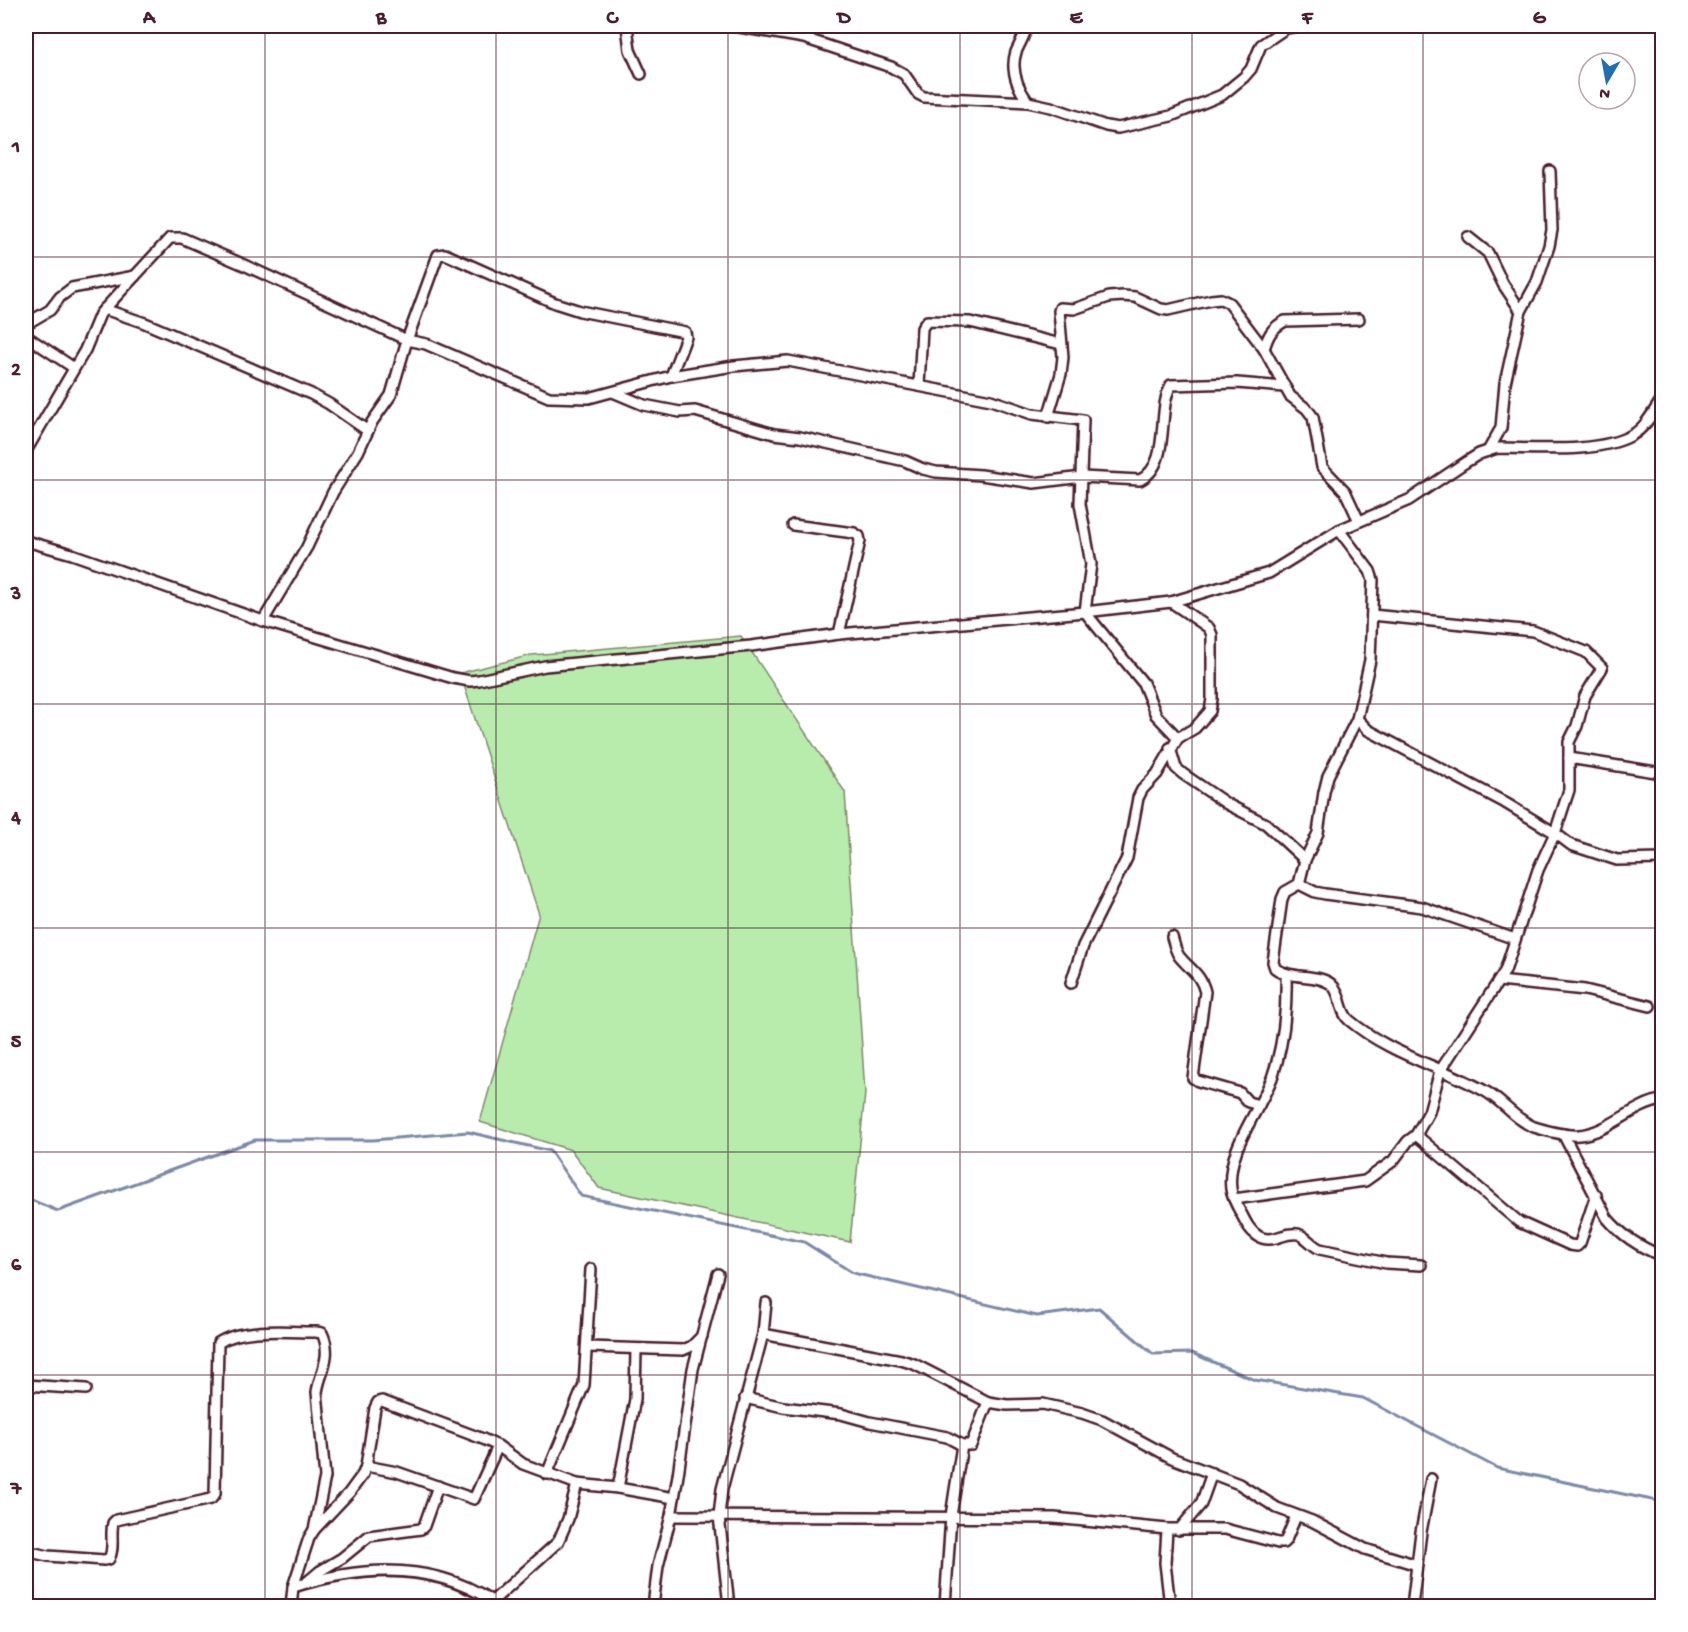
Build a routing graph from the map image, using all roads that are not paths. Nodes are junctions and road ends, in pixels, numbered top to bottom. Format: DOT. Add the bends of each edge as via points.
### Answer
graph roads {
  1 [pos="627,26"];
  2 [pos="733,26"];
  3 [pos="1027,26"];
  4 [pos="1300,26"];
  5 [pos="641,74"];
  6 [pos="1028,102"];
  7 [pos="1550,171"];
  8 [pos="1467,237"];
  9 [pos="135,276"];
  10 [pos="104,309"];
  11 [pos="1521,311"];
  12 [pos="1359,320"];
  13 [pos="26,324"];
  14 [pos="26,336"];
  15 [pos="407,340"];
  16 [pos="1061,344"];
  17 [pos="1264,349"];
  18 [pos="74,368"];
  19 [pos="671,376"];
  20 [pos="919,386"];
  21 [pos="1284,387"];
  22 [pos="613,392"];
  23 [pos="1662,399"];
  24 [pos="1048,417"];
  25 [pos="368,432"];
  26 [pos="26,450"];
  27 [pos="1488,450"];
  28 [pos="1082,477"];
  29 [pos="1359,521"];
  30 [pos="793,525"];
  31 [pos="1339,530"];
  32 [pos="26,541"];
  33 [pos="1171,602"];
  34 [pos="1085,612"];
  35 [pos="1372,615"];
  36 [pos="263,621"];
  37 [pos="839,634"];
  38 [pos="1357,719"];
  39 [pos="1178,738"];
  40 [pos="1170,748"];
  41 [pos="1569,758"];
  42 [pos="1662,773"];
  43 [pos="1555,833"];
  44 [pos="1662,859"];
  45 [pos="1305,860"];
  46 [pos="1299,884"];
  47 [pos="1172,937"];
  48 [pos="1515,939"];
  49 [pos="1286,974"];
  50 [pos="1499,981"];
  51 [pos="1071,983"];
  52 [pos="1650,1006"];
  53 [pos="1440,1071"];
  54 [pos="1662,1100"];
  55 [pos="1259,1105"];
  56 [pos="1416,1134"];
  57 [pos="1563,1134"];
  58 [pos="1596,1194"];
  59 [pos="1234,1199"];
  60 [pos="1662,1256"];
  61 [pos="1421,1265"];
  62 [pos="591,1269"];
  63 [pos="718,1274"];
  64 [pos="766,1303"];
  65 [pos="703,1334"];
  66 [pos="763,1334"];
  67 [pos="588,1347"];
  68 [pos="636,1349"];
  69 [pos="26,1385"];
  70 [pos="86,1389"];
  71 [pos="745,1398"];
  72 [pos="988,1402"];
  73 [pos="962,1445"];
  74 [pos="498,1446"];
  75 [pos="366,1466"];
  76 [pos="1212,1473"];
  77 [pos="547,1474"];
  78 [pos="1431,1479"];
  79 [pos="577,1484"];
  80 [pos="438,1486"];
  81 [pos="618,1488"];
  82 [pos="674,1498"];
  83 [pos="671,1516"];
  84 [pos="719,1516"];
  85 [pos="951,1516"];
  86 [pos="1296,1516"];
  87 [pos="1167,1529"];
  88 [pos="314,1530"];
  89 [pos="1179,1530"];
  90 [pos="26,1551"];
  91 [pos="1417,1564"];
  92 [pos="306,1583"];
  93 [pos="293,1587"];
  94 [pos="489,1604"];
  95 [pos="291,1606"];
  96 [pos="653,1606"];
  97 [pos="729,1606"];
  98 [pos="945,1606"];
  99 [pos="1170,1606"];
  100 [pos="1412,1606"];
  1 -- 5 [label="street" via="632,57"];
  2 -- 6 [label="street" via="804,38 891,67 904,74 924,97"];
  3 -- 6 [label="street" via="1014,66 1019,90"];
  4 -- 6 [label="street" via="1286,28 1261,45 1251,69 1222,95 1171,116 1118,128"];
  7 -- 11 [label="street" via="1549,246 1537,282"];
  8 -- 11 [label="street" via="1488,253"];
  9 -- 10 [label="street"];
  9 -- 13 [label="street" via="72,288 50,310"];
  9 -- 15 [label="street" via="170,238 182,238"];
  10 -- 18 [label="street"];
  10 -- 25 [label="street" via="311,394"];
  11 -- 27 [label="street" via="1505,383 1501,428"];
  12 -- 17 [label="street" via="1285,321 1267,336"];
  14 -- 18 [label="street"];
  15 -- 19 [label="street" via="438,255 445,254 555,303 685,332"];
  15 -- 22 [label="street" via="426,344 549,397 589,398"];
  15 -- 25 [label="street" via="394,388"];
  16 -- 17 [label="street" via="1060,308 1074,309 1123,296 1168,310 1221,299 1236,310"];
  16 -- 20 [label="street" via="970,322 927,321 922,328"];
  16 -- 24 [label="street" via="1061,374"];
  17 -- 21 [label="street"];
  18 -- 26 [label="street"];
  19 -- 20 [label="street" via="788,361"];
  19 -- 22 [label="street"];
  20 -- 24 [label="street" via="991,400"];
  21 -- 28 [label="street" via="1237,383 1171,385 1163,411 1160,450 1145,477"];
  21 -- 29 [label="street" via="1313,417 1323,467 1345,491"];
  22 -- 28 [label="street" via="644,405 695,411 774,434 905,460 936,472 1034,483"];
  23 -- 27 [label="street" via="1637,431 1613,442 1568,449"];
  24 -- 28 [label="street" via="1084,422"];
  25 -- 36 [label="street"];
  27 -- 29 [label="street" via="1409,500"];
  28 -- 34 [label="street" via="1080,504 1091,564"];
  29 -- 31 [label="street"];
  30 -- 37 [label="street" via="859,536"];
  31 -- 33 [label="street" via="1269,573"];
  31 -- 35 [label="street" via="1370,571"];
  32 -- 36 [label="street"];
  33 -- 34 [label="street"];
  33 -- 39 [label="street" via="1209,628 1213,643 1210,711 1195,728"];
  34 -- 37 [label="street"];
  34 -- 39 [label="street" via="1143,683 1156,715"];
  35 -- 38 [label="street" via="1369,670"];
  35 -- 41 [label="street" via="1533,631 1586,652 1602,668 1585,696 1569,742"];
  36 -- 37 [label="street" via="470,681 545,666"];
  38 -- 43 [label="street" via="1368,730"];
  38 -- 45 [label="street" via="1328,776 1318,833"];
  39 -- 40 [label="street"];
  40 -- 45 [label="street" via="1176,768 1183,774 1266,824"];
  40 -- 51 [label="street" via="1138,798 1127,858 1083,946"];
  41 -- 42 [label="street"];
  41 -- 43 [label="street" via="1569,790"];
  43 -- 44 [label="street" via="1571,846 1617,860"];
  43 -- 48 [label="street"];
  45 -- 46 [label="street"];
  46 -- 48 [label="street" via="1325,894 1422,907"];
  46 -- 49 [label="street" via="1285,892 1280,911 1273,962 1275,968"];
  47 -- 55 [label="street" via="1180,956 1203,982 1205,992 1193,1078 1240,1093 1248,1102"];
  48 -- 50 [label="street"];
  49 -- 53 [label="street" via="1332,985 1352,1022 1376,1039"];
  49 -- 55 [label="street" via="1287,1005 1281,1041 1272,1078"];
  50 -- 52 [label="street" via="1585,990"];
  50 -- 53 [label="street"];
  53 -- 56 [label="street" via="1429,1112"];
  53 -- 57 [label="street" via="1494,1096 1523,1121"];
  54 -- 57 [label="street" via="1644,1105 1595,1131"];
  55 -- 59 [label="street" via="1236,1152 1231,1187"];
  56 -- 58 [label="street" via="1519,1222 1570,1245 1580,1243"];
  56 -- 59 [label="street" via="1393,1161 1365,1181"];
  57 -- 58 [label="street"];
  58 -- 60 [label="street" via="1614,1227"];
  59 -- 61 [label="street" via="1249,1229 1258,1237 1268,1240 1294,1233 1320,1249 1386,1263"];
  62 -- 67 [label="street"];
  63 -- 65 [label="street"];
  64 -- 66 [label="street"];
  65 -- 68 [label="street" via="683,1350"];
  65 -- 82 [label="street" via="691,1380"];
  66 -- 71 [label="street"];
  66 -- 72 [label="street" via="901,1360"];
  67 -- 68 [label="street"];
  67 -- 77 [label="street" via="582,1393"];
  68 -- 81 [label="street" via="635,1399"];
  69 -- 70 [label="street"];
  71 -- 73 [label="street" via="841,1414 947,1437"];
  71 -- 84 [label="street"];
  72 -- 73 [label="street" via="974,1441"];
  72 -- 76 [label="street" via="1043,1404 1082,1413 1172,1458"];
  73 -- 85 [label="street"];
  74 -- 75 [label="street" via="382,1401 375,1408"];
  74 -- 77 [label="street" via="523,1464"];
  74 -- 80 [label="street" via="474,1499"];
  75 -- 80 [label="street"];
  75 -- 88 [label="street" via="349,1493"];
  76 -- 86 [label="street"];
  76 -- 89 [label="street" via="1201,1504"];
  77 -- 79 [label="street"];
  78 -- 91 [label="street"];
  79 -- 81 [label="street"];
  79 -- 94 [label="street" via="558,1542"];
  80 -- 92 [label="street" via="421,1529 369,1536"];
  81 -- 82 [label="street"];
  82 -- 83 [label="street"];
  83 -- 84 [label="street"];
  83 -- 96 [label="street"];
  84 -- 85 [label="street"];
  84 -- 97 [label="street"];
  85 -- 87 [label="street" via="1054,1518"];
  85 -- 98 [label="street"];
  86 -- 89 [label="street" via="1283,1543 1225,1529"];
  86 -- 91 [label="street" via="1365,1549"];
  87 -- 89 [label="street"];
  87 -- 99 [label="street" via="1165,1563"];
  88 -- 90 [label="street" via="325,1477 317,1392 326,1364 325,1338 316,1332 252,1332 218,1343 215,1494 211,1499 117,1520 113,1523 110,1559"];
  88 -- 93 [label="street"];
  91 -- 100 [label="street"];
  92 -- 93 [label="street"];
  92 -- 94 [label="street" via="364,1572 406,1571 465,1586"];
  93 -- 95 [label="street"];
}
